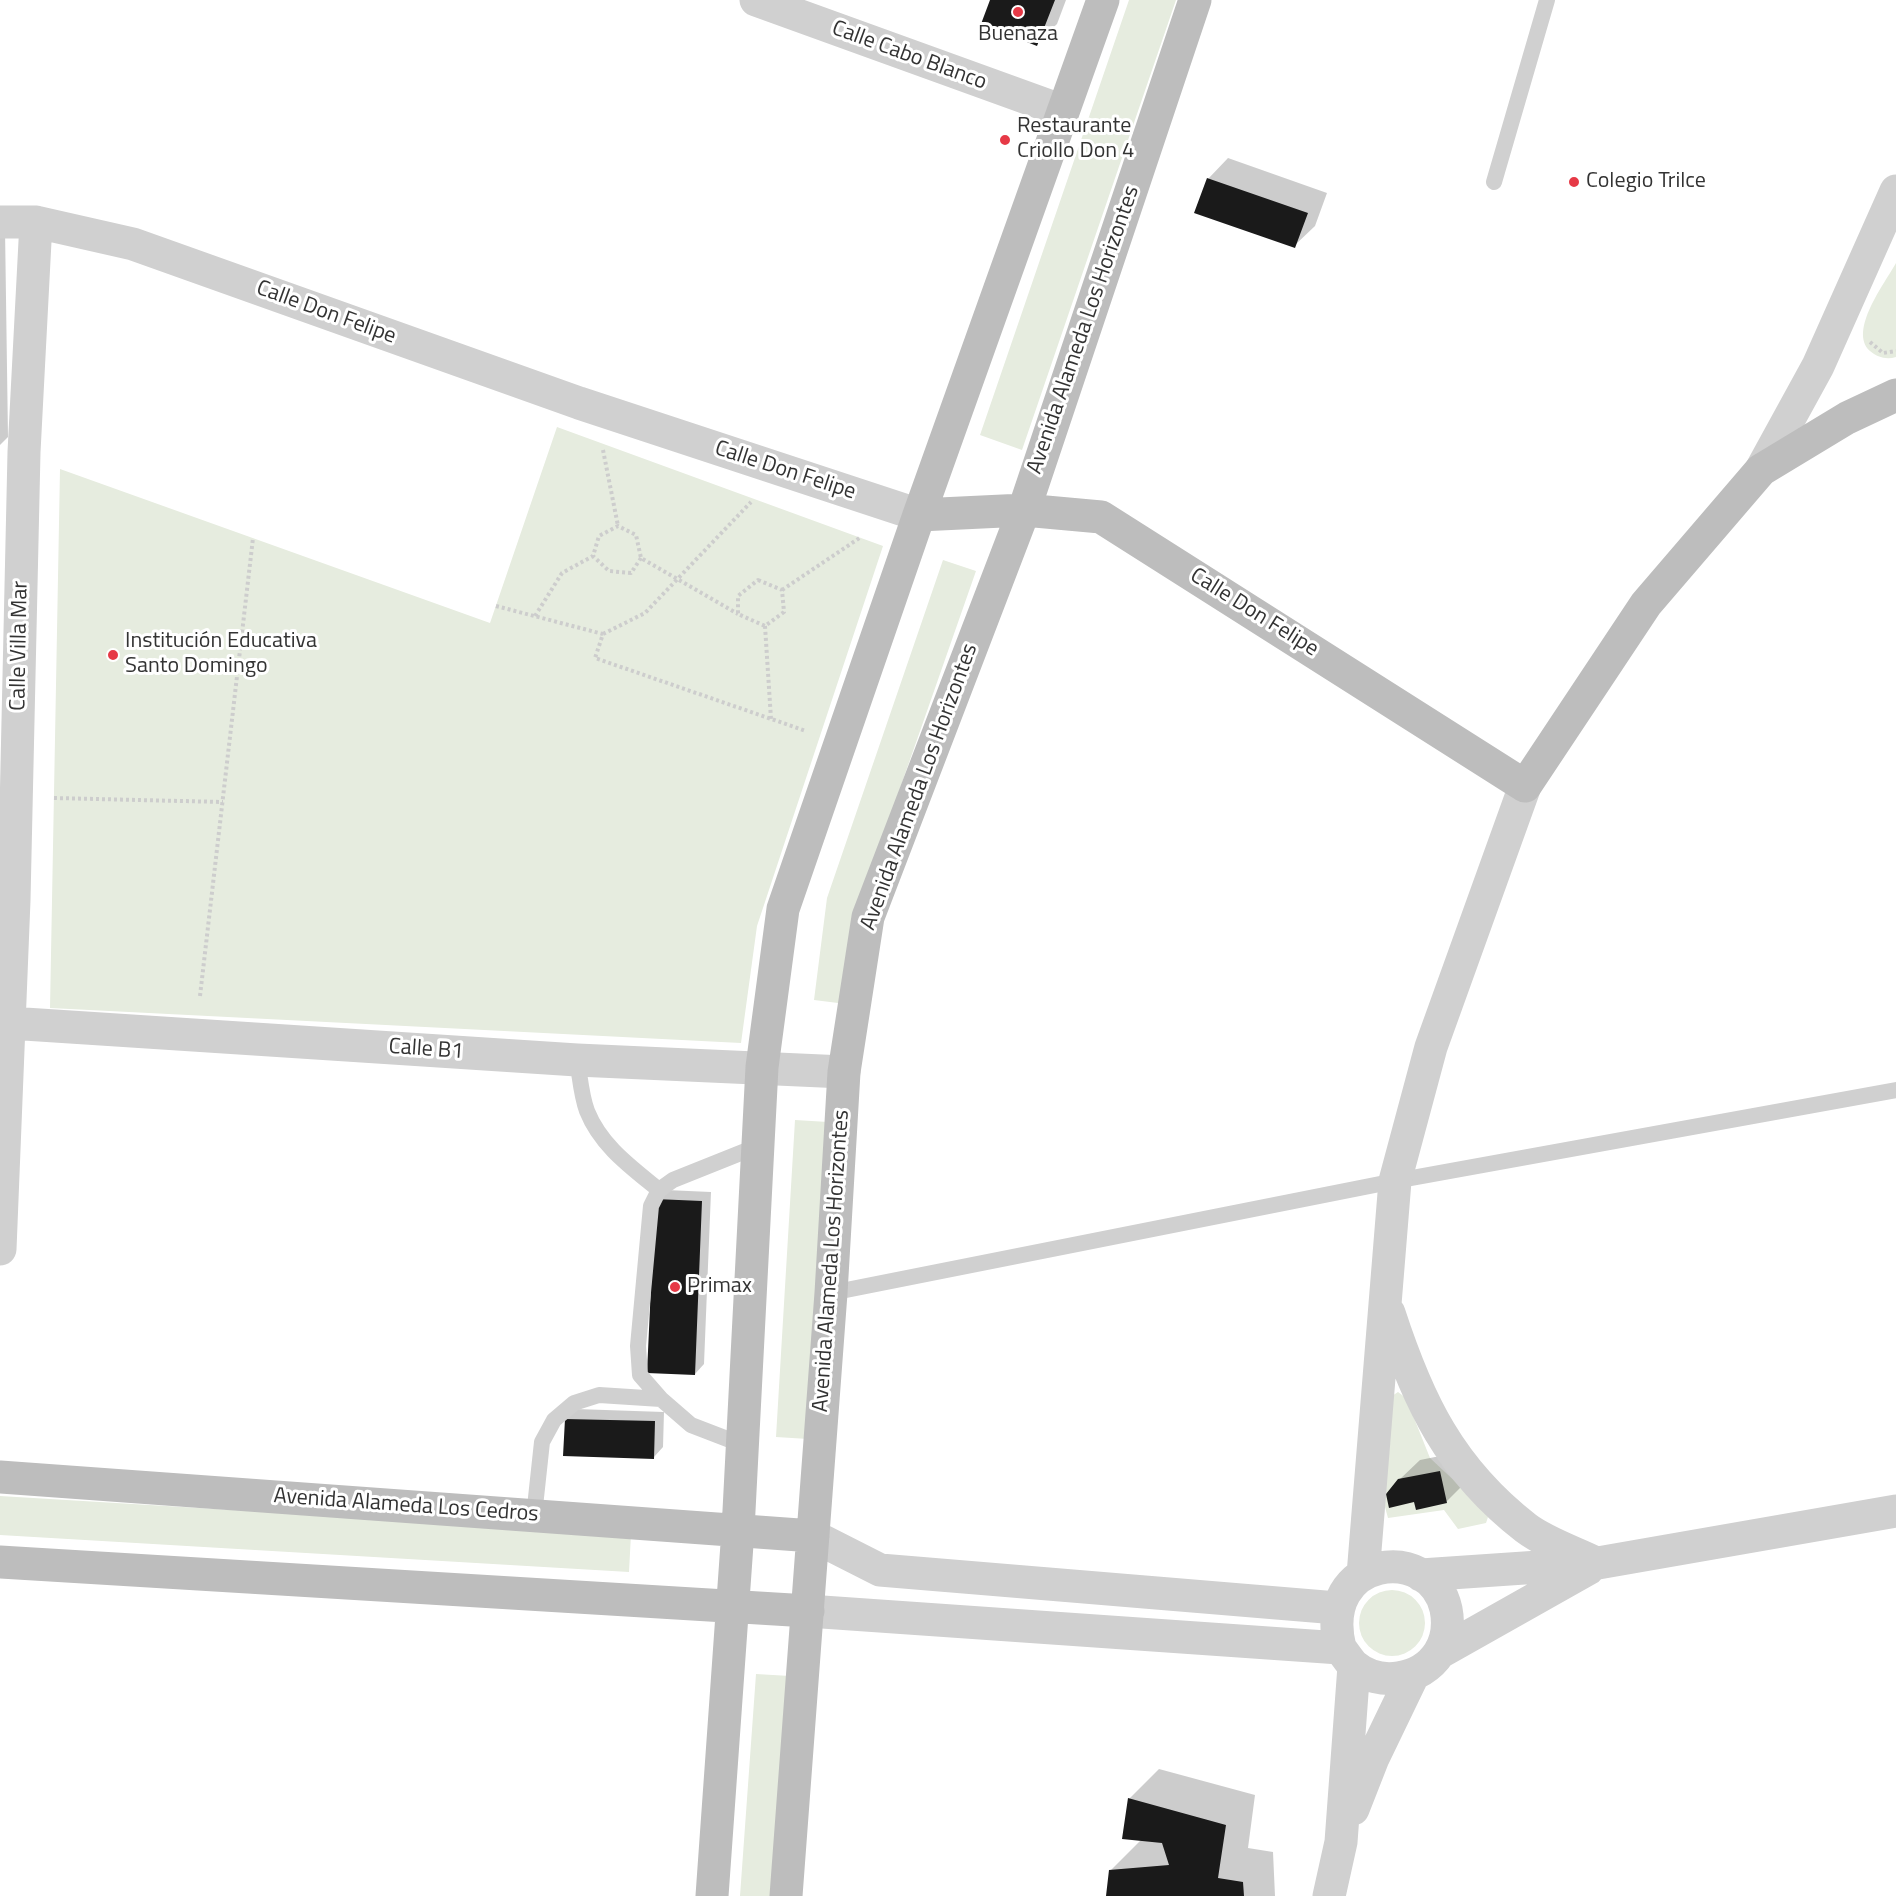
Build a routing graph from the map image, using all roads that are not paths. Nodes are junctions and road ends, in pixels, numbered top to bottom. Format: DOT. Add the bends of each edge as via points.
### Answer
graph roads {
  1 [pos="756,0"];
  2 [pos="1103,0"];
  3 [pos="1195,0"];
  4 [pos="1547,0"];
  5 [pos="1063,111"];
  6 [pos="1494,182"];
  7 [pos="1896,191"];
  8 [pos="0,222"];
  9 [pos="36,222"];
  10 [pos="1896,395"];
  11 [pos="1761,470"];
  12 [pos="1024,510"];
  13 [pos="919,515"];
  14 [pos="1525,786"];
  15 [pos="9,1023"];
  16 [pos="577,1060"];
  17 [pos="762,1068"];
  18 [pos="844,1072"];
  19 [pos="1896,1090"];
  20 [pos="758,1146"];
  21 [pos="1395,1181"];
  22 [pos="659,1190"];
  23 [pos="0,1249"];
  24 [pos="831,1293"];
  25 [pos="1384,1300"];
  26 [pos="661,1400"];
  27 [pos="743,1445"];
  28 [pos="0,1477"];
  29 [pos="1896,1511"];
  30 [pos="534,1516"];
  31 [pos="738,1530"];
  32 [pos="813,1536"];
  33 [pos="0,1562"];
  34 [pos="1598,1563"];
  35 [pos="1363,1575"];
  36 [pos="1421,1575"];
  37 [pos="733,1606"];
  38 [pos="1337,1608"];
  39 [pos="808,1611"];
  40 [pos="1439,1653"];
  41 [pos="1347,1657"];
  42 [pos="1413,1675"];
  43 [pos="1341,1842"];
  44 [pos="712,1896"];
  45 [pos="786,1896"];
  46 [pos="1329,1896"];
  1 -- 5 [label="street, Calle Cabo Blanco"];
  2 -- 5 [label="main road"];
  3 -- 12 [label="main road, Avenida Alameda Los Horizontes"];
  4 -- 6 [label="lane"];
  5 -- 13 [label="main road"];
  7 -- 11 [label="street" via="1818,366"];
  8 -- 9 [label="street, Calle Don Felipe"];
  9 -- 13 [label="street, Calle Don Felipe" via="133,244 579,403"];
  9 -- 15 [label="street, Calle Villa Mar" via="24,452"];
  10 -- 11 [label="main road" via="1847,417"];
  11 -- 14 [label="main road" via="1646,604"];
  12 -- 13 [label="main road, Calle Don Felipe"];
  12 -- 14 [label="main road, Calle Don Felipe" via="1101,516"];
  12 -- 18 [label="main road, Avenida Alameda Los Horizontes" via="867,917"];
  13 -- 17 [label="main road" via="783,909"];
  14 -- 21 [label="street" via="1431,1047"];
  15 -- 16 [label="street, Calle B1"];
  15 -- 23 [label="street, Calle Villa Mar"];
  16 -- 17 [label="street, Calle B1"];
  16 -- 22 [label="lane" via="587,1110 601,1137"];
  17 -- 18 [label="street, Calle B1"];
  17 -- 20 [label="main road"];
  18 -- 24 [label="main road, Avenida Alameda Los Horizontes"];
  19 -- 21 [label="lane"];
  20 -- 22 [label="lane" via="673,1180"];
  20 -- 27 [label="main road"];
  21 -- 24 [label="lane"];
  21 -- 25 [label="street"];
  22 -- 26 [label="lane" via="651,1206 638,1346 640,1375"];
  24 -- 32 [label="main road, Avenida Alameda Los Horizontes"];
  25 -- 34 [label="street" via="1407,1370 1437,1430 1478,1484 1528,1530"];
  25 -- 35 [label="street"];
  26 -- 27 [label="lane" via="691,1425"];
  26 -- 30 [label="lane" via="599,1395 574,1403 554,1420 542,1442"];
  27 -- 31 [label="main road"];
  28 -- 30 [label="main road, Avenida Alameda Los Cedros"];
  29 -- 34 [label="street"];
  30 -- 31 [label="main road, Avenida Alameda Los Cedros"];
  31 -- 32 [label="main road, Avenida Alameda Los Cedros"];
  31 -- 37 [label="main road"];
  32 -- 38 [label="street" via="880,1570"];
  32 -- 39 [label="main road, Avenida Alameda Los Horizontes"];
  33 -- 37 [label="main road"];
  34 -- 36 [label="street"];
  34 -- 40 [label="street"];
  35 -- 36 [label="street" via="1382,1568 1402,1568"];
  35 -- 38 [label="street" via="1347,1589"];
  36 -- 40 [label="street" via="1435,1586 1448,1619"];
  37 -- 39 [label="main road"];
  37 -- 44 [label="main road"];
  38 -- 41 [label="street" via="1335,1628"];
  39 -- 41 [label="street"];
  39 -- 45 [label="main road, Avenida Alameda Los Horizontes"];
  40 -- 42 [label="street"];
  41 -- 42 [label="street" via="1372,1676 1393,1680"];
  41 -- 43 [label="street"];
  42 -- 43 [label="street" via="1373,1758"];
  43 -- 46 [label="street"];
}
